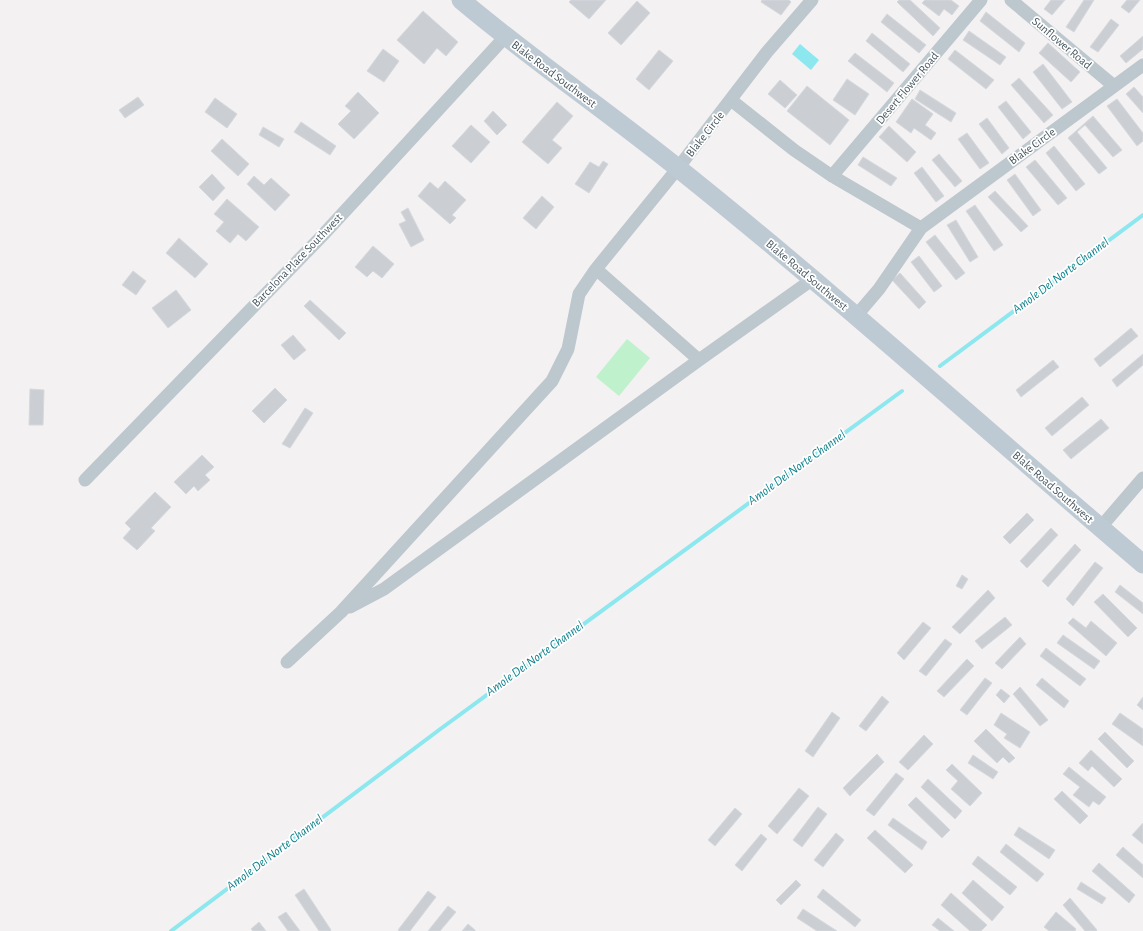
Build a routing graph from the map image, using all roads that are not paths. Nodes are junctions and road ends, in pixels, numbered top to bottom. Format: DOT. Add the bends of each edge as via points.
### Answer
graph roads {
  1 [pos="460,0"];
  2 [pos="812,0"];
  3 [pos="981,0"];
  4 [pos="1011,0"];
  5 [pos="505,37"];
  6 [pos="1143,65"];
  7 [pos="1114,86"];
  8 [pos="731,100"];
  9 [pos="678,168"];
  10 [pos="832,176"];
  11 [pos="921,228"];
  12 [pos="596,269"];
  13 [pos="813,279"];
  14 [pos="856,316"];
  15 [pos="699,360"];
  16 [pos="1143,478"];
  17 [pos="85,480"];
  18 [pos="1100,528"];
  19 [pos="1143,564"];
  20 [pos="341,612"];
  21 [pos="287,662"];
  1 -- 5 [label="main road, Blake Road Southwest"];
  2 -- 8 [label="street, Blake Circle"];
  3 -- 10 [label="street, Desert Flower Road"];
  4 -- 7 [label="street, Sunflower Road"];
  5 -- 9 [label="main road, Blake Road Southwest"];
  5 -- 17 [label="street, Barcelona Place Southwest" via="322,236"];
  6 -- 7 [label="street, Blake Circle"];
  7 -- 11 [label="street, Blake Circle"];
  8 -- 9 [label="street, Blake Circle"];
  8 -- 10 [label="street, Blake Circle" via="794,150"];
  9 -- 12 [label="street, Blake Circle"];
  9 -- 13 [label="main road, Blake Road Southwest"];
  10 -- 11 [label="street, Blake Circle"];
  11 -- 14 [label="street, Blake Circle" via="879,290"];
  12 -- 15 [label="street"];
  12 -- 20 [label="street, Blake Circle" via="580,294 568,349 552,381"];
  13 -- 14 [label="main road, Blake Road Southwest"];
  13 -- 15 [label="street"];
  14 -- 18 [label="main road, Blake Road Southwest"];
  15 -- 20 [label="street" via="384,589"];
  16 -- 18 [label="street"];
  18 -- 19 [label="main road, Blake Road Southwest"];
  20 -- 21 [label="street"];
}
